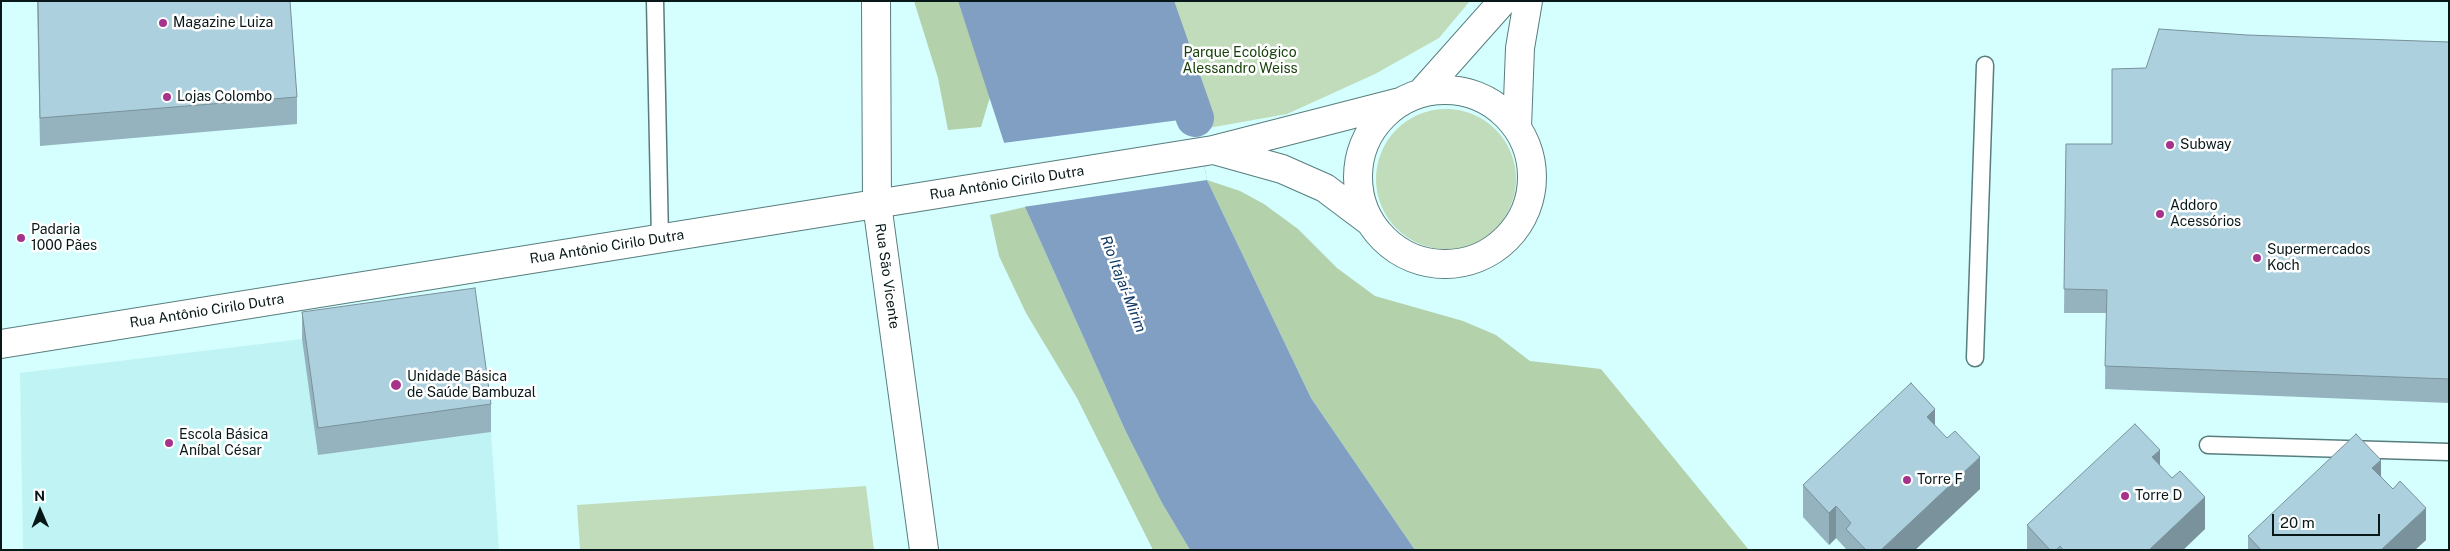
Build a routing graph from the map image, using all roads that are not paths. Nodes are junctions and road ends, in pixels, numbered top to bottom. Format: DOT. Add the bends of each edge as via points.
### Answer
graph roads {
  1 [pos="655,1"];
  2 [pos="876,1"];
  3 [pos="1503,1"];
  4 [pos="1528,1"];
  5 [pos="1985,65"];
  6 [pos="1411,97"];
  7 [pos="1517,127"];
  8 [pos="1207,151"];
  9 [pos="877,204"];
  10 [pos="1369,221"];
  11 [pos="660,238"];
  12 [pos="1,344"];
  13 [pos="1975,358"];
  14 [pos="2208,445"];
  15 [pos="2449,452"];
  16 [pos="924,550"];
  1 -- 11 [label="lane"];
  2 -- 9 [label="main road, Rua São Vicente"];
  3 -- 6 [label="main road"];
  4 -- 7 [label="main road" via="1520,48"];
  5 -- 13 [label="lane"];
  6 -- 7 [label="main road" via="1452,90 1477,96 1499,108"];
  6 -- 8 [label="main road, Rua Antônio Cirilo Dutra"];
  6 -- 10 [label="main road" via="1379,119 1364,142 1358,168 1359,196"];
  7 -- 10 [label="main road" via="1529,151 1533,177 1529,202 1517,226 1499,245 1473,260 1444,264 1424,261 1388,244"];
  8 -- 9 [label="main road, Rua Antônio Cirilo Dutra"];
  8 -- 10 [label="main road, Rua Antônio Cirilo Dutra" via="1282,169 1325,188"];
  9 -- 11 [label="main road, Rua Antônio Cirilo Dutra"];
  9 -- 16 [label="main road, Rua São Vicente"];
  11 -- 12 [label="main road, Rua Antônio Cirilo Dutra"];
  14 -- 15 [label="lane"];
}
